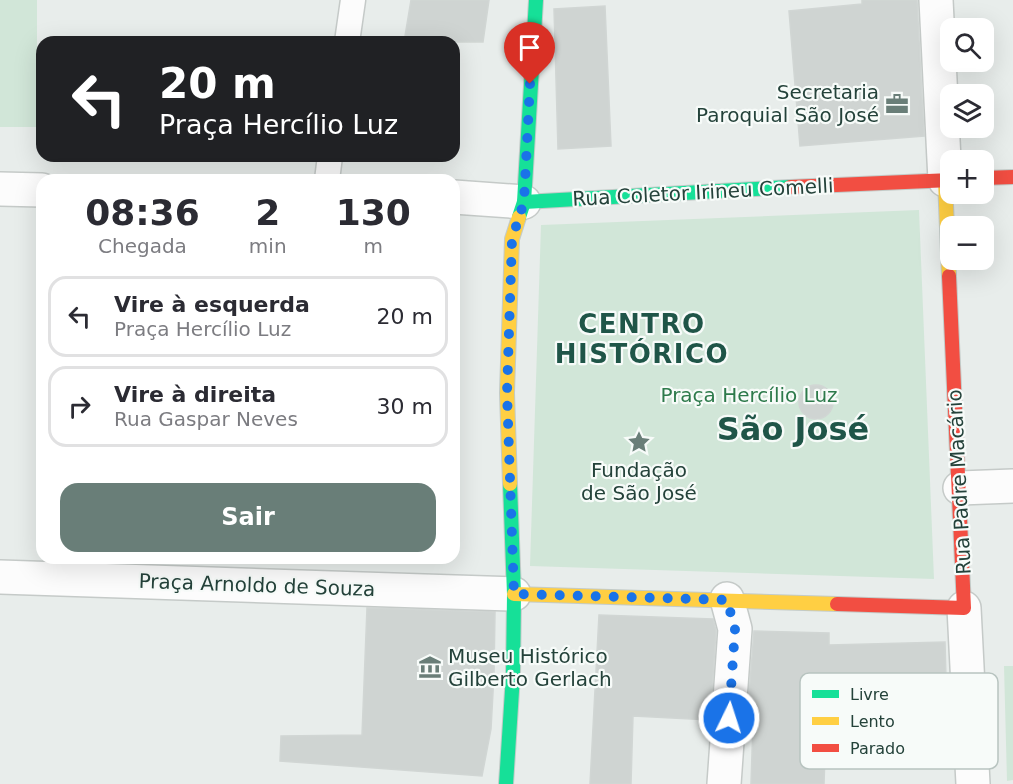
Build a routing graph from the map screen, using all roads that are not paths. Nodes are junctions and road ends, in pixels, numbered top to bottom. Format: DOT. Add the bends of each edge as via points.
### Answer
graph roads {
  1 [pos="353,0"];
  2 [pos="536,0"];
  3 [pos="936,0"];
  4 [pos="348,36"];
  5 [pos="946,150"];
  6 [pos="1013,177"];
  7 [pos="994,178"];
  8 [pos="940,180"];
  9 [pos="0,189"];
  10 [pos="36,190"];
  11 [pos="460,197"];
  12 [pos="524,202"];
  13 [pos="949,204"];
  14 [pos="1013,486"];
  15 [pos="960,488"];
  16 [pos="0,577"];
  17 [pos="514,594"];
  18 [pos="727,600"];
  19 [pos="964,608"];
  20 [pos="967,673"];
  21 [pos="972,769"];
  22 [pos="506,784"];
  23 [pos="724,784"];
  24 [pos="973,784"];
  1 -- 4 [label="lane"];
  2 -- 12 [label="main road"];
  3 -- 5 [label="street"];
  6 -- 7 [label="main road"];
  8 -- 12 [label="main road, Rua Coletor Irineu Comelli"];
  9 -- 10 [label="street"];
  11 -- 12 [label="street, Rua Coletor Irineu Comelli"];
  12 -- 17 [label="main road" via="512,239 507,393"];
  13 -- 15 [label="main road, Rua Padre Macário"];
  14 -- 15 [label="street"];
  15 -- 19 [label="main road, Rua Padre Macário"];
  16 -- 17 [label="street, Praça Arnoldo de Souza"];
  17 -- 18 [label="main road"];
  17 -- 22 [label="main road"];
  18 -- 19 [label="main road"];
  18 -- 23 [label="street" via="735,629"];
  19 -- 20 [label="street, Rua Padre Macário"];
  21 -- 24 [label="street, Rua Padre Macário"];
}
